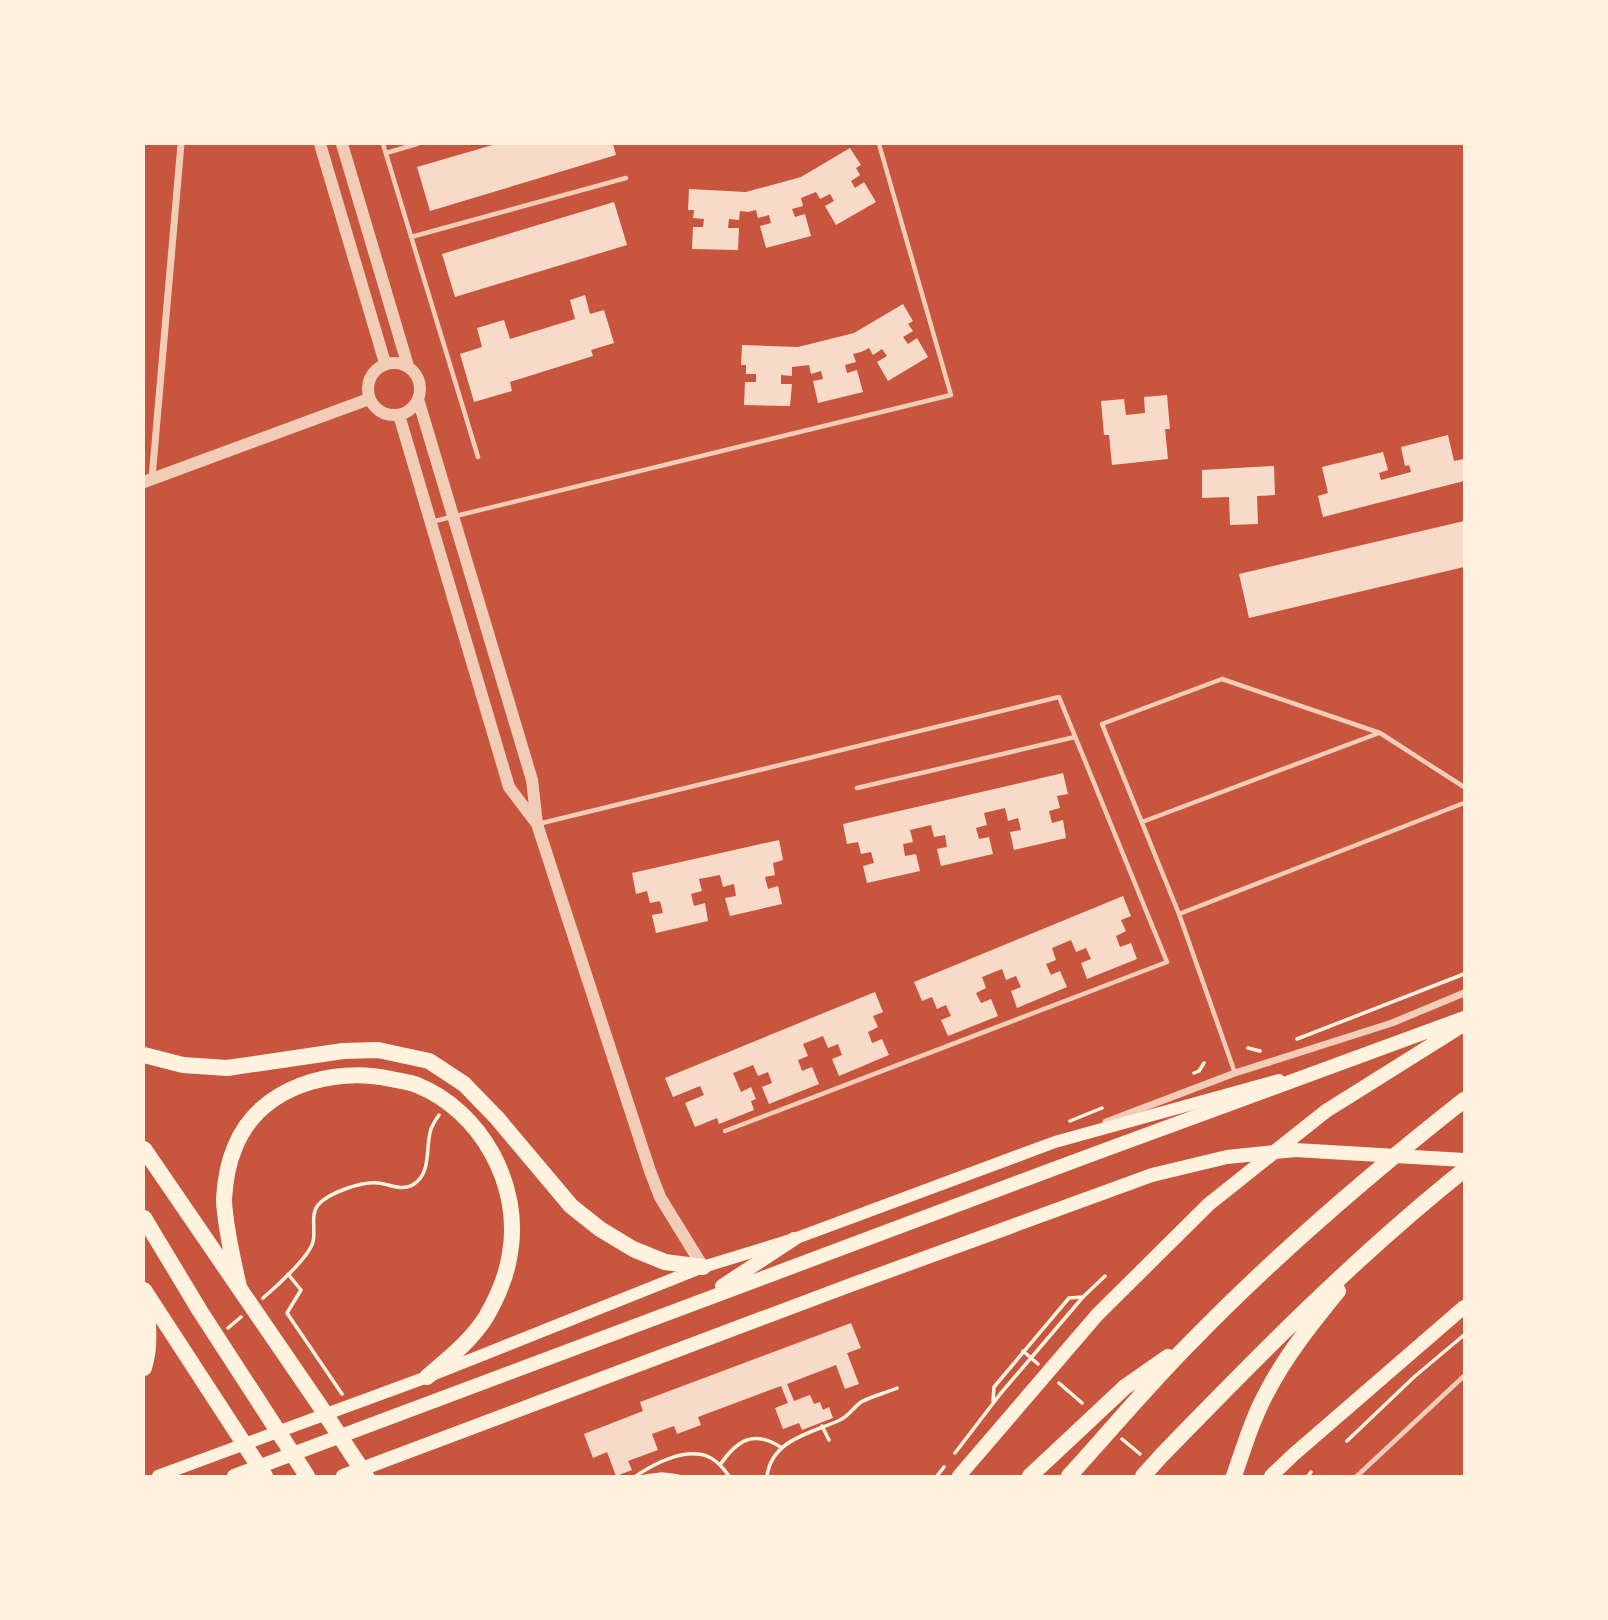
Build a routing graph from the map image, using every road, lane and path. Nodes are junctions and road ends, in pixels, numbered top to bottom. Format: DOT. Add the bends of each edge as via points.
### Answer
graph roads {
  1 [pos="181,144"];
  2 [pos="320,144"];
  3 [pos="342,144"];
  4 [pos="383,144"];
  5 [pos="417,144"];
  6 [pos="878,144"];
  7 [pos="386,153"];
  8 [pos="626,178"];
  9 [pos="411,237"];
  10 [pos="385,363"];
  11 [pos="408,366"];
  12 [pos="369,398"];
  13 [pos="418,400"];
  14 [pos="399,415"];
  15 [pos="478,457"];
  16 [pos="148,480"];
  17 [pos="453,517"];
  18 [pos="430,522"];
  19 [pos="1380,733"];
  20 [pos="1075,737"];
  21 [pos="1465,787"];
  22 [pos="857,788"];
  23 [pos="1465,803"];
  24 [pos="1142,822"];
  25 [pos="537,824"];
  26 [pos="1179,914"];
  27 [pos="1465,974"];
  28 [pos="1465,993"];
  29 [pos="1465,1018"];
  30 [pos="1465,1024"];
  31 [pos="1297,1038"];
  32 [pos="1248,1048"];
  33 [pos="1265,1050"];
  34 [pos="144,1055"];
  35 [pos="1353,1059"];
  36 [pos="1235,1073"];
  37 [pos="1465,1100"];
  38 [pos="440,1114"];
  39 [pos="725,1131"];
  40 [pos="1055,1142"];
  41 [pos="144,1149"];
  42 [pos="1465,1160"];
  43 [pos="1465,1170"];
  44 [pos="144,1218"];
  45 [pos="794,1239"];
  46 [pos="1372,1248"];
  47 [pos="704,1267"];
  48 [pos="288,1274"];
  49 [pos="1105,1276"];
  50 [pos="239,1287"];
  51 [pos="144,1293"];
  52 [pos="1083,1297"];
  53 [pos="262,1300"];
  54 [pos="699,1301"];
  55 [pos="1465,1307"];
  56 [pos="242,1316"];
  57 [pos="223,1332"];
  58 [pos="1465,1335"];
  59 [pos="1193,1339"];
  60 [pos="317,1356"];
  61 [pos="144,1368"];
  62 [pos="1465,1376"];
  63 [pos="427,1377"];
  64 [pos="897,1388"];
  65 [pos="993,1403"];
  66 [pos="822,1426"];
  67 [pos="829,1440"];
  68 [pos="1347,1441"];
  69 [pos="782,1448"];
  70 [pos="951,1458"];
  71 [pos="719,1465"];
  72 [pos="944,1467"];
  73 [pos="158,1476"];
  74 [pos="234,1476"];
  75 [pos="265,1476"];
  76 [pos="307,1476"];
  77 [pos="343,1476"];
  78 [pos="366,1476"];
  79 [pos="636,1476"];
  80 [pos="646,1476"];
  81 [pos="678,1476"];
  82 [pos="729,1476"];
  83 [pos="767,1476"];
  84 [pos="937,1476"];
  85 [pos="959,1476"];
  86 [pos="1030,1476"];
  87 [pos="1069,1476"];
  88 [pos="1143,1476"];
  89 [pos="1234,1476"];
  90 [pos="1271,1476"];
  91 [pos="1357,1476"];
  1 -- 16 [label="street"];
  2 -- 10 [label="street"];
  3 -- 11 [label="street"];
  4 -- 7 [label="lane"];
  5 -- 7 [label="lane"];
  6 -- 17 [label="lane" via="951,395"];
  7 -- 9 [label="lane"];
  8 -- 9 [label="lane"];
  9 -- 15 [label="lane"];
  10 -- 11 [label="street"];
  10 -- 12 [label="street" via="372,374"];
  11 -- 13 [label="street" via="419,381"];
  12 -- 14 [label="street" via="381,412"];
  12 -- 16 [label="street"];
  13 -- 14 [label="street"];
  13 -- 17 [label="street"];
  14 -- 18 [label="street"];
  17 -- 18 [label="lane"];
  17 -- 25 [label="street" via="532,780"];
  18 -- 25 [label="street" via="509,786"];
  19 -- 21 [label="lane"];
  19 -- 24 [label="lane"];
  19 -- 24 [label="lane" via="1222,679 1102,724"];
  20 -- 22 [label="lane"];
  20 -- 25 [label="lane" via="1059,697"];
  20 -- 39 [label="lane" via="1167,962"];
  23 -- 26 [label="lane"];
  24 -- 26 [label="lane"];
  25 -- 47 [label="street" via="660,1198"];
  26 -- 36 [label="lane"];
  27 -- 31 [label="path"];
  28 -- 36 [label="street" via="1392,1023"];
  29 -- 35 [label="main road"];
  30 -- 85 [label="main road" via="1325,1111 1209,1203 1097,1315"];
  32 -- 33 [label="path"];
  34 -- 47 [label="highway" via="183,1065 227,1068 343,1051 378,1051 429,1062 464,1084 571,1206 600,1229 665,1262"];
  35 -- 40 [label="main road"];
  35 -- 54 [label="main road"];
  36 -- 40 [label="street"];
  37 -- 59 [label="highway" via="1300,1236"];
  38 -- 48 [label="path" via="431,1129 422,1177 403,1188 364,1184 318,1204 312,1246"];
  40 -- 45 [label="main road"];
  41 -- 50 [label="highway"];
  42 -- 77 [label="main road" via="1296,1150 1227,1157 1152,1175"];
  43 -- 46 [label="highway"];
  44 -- 76 [label="highway"];
  45 -- 47 [label="main road"];
  45 -- 54 [label="main road"];
  46 -- 88 [label="highway" via="1284,1330"];
  46 -- 89 [label="highway" via="1281,1367"];
  47 -- 63 [label="main road"];
  48 -- 53 [label="path"];
  48 -- 60 [label="path" via="301,1290 287,1313"];
  49 -- 52 [label="path"];
  50 -- 63 [label="highway" via="224,1201 235,1146 253,1118 273,1099 303,1083 356,1074 416,1084 441,1097 486,1142 501,1173 512,1228 501,1286 485,1318 462,1348"];
  50 -- 78 [label="highway"];
  51 -- 61 [label="highway" via="148,1318"];
  51 -- 75 [label="highway"];
  52 -- 65 [label="path"];
  52 -- 65 [label="path" via="1069,1298 994,1387"];
  54 -- 74 [label="main road"];
  55 -- 90 [label="main road"];
  56 -- 57 [label="path"];
  58 -- 68 [label="path"];
  59 -- 86 [label="highway" via="1125,1387"];
  59 -- 87 [label="highway"];
  62 -- 91 [label="lane"];
  63 -- 73 [label="main road"];
  64 -- 66 [label="path"];
  65 -- 70 [label="path"];
  66 -- 67 [label="path"];
  66 -- 69 [label="path"];
  69 -- 71 [label="path" via="763,1437 749,1438"];
  69 -- 83 [label="path" via="768,1466"];
  71 -- 79 [label="path" via="710,1457 681,1455"];
  71 -- 82 [label="path"];
  72 -- 84 [label="path"];
  80 -- 81 [label="path"];
}
